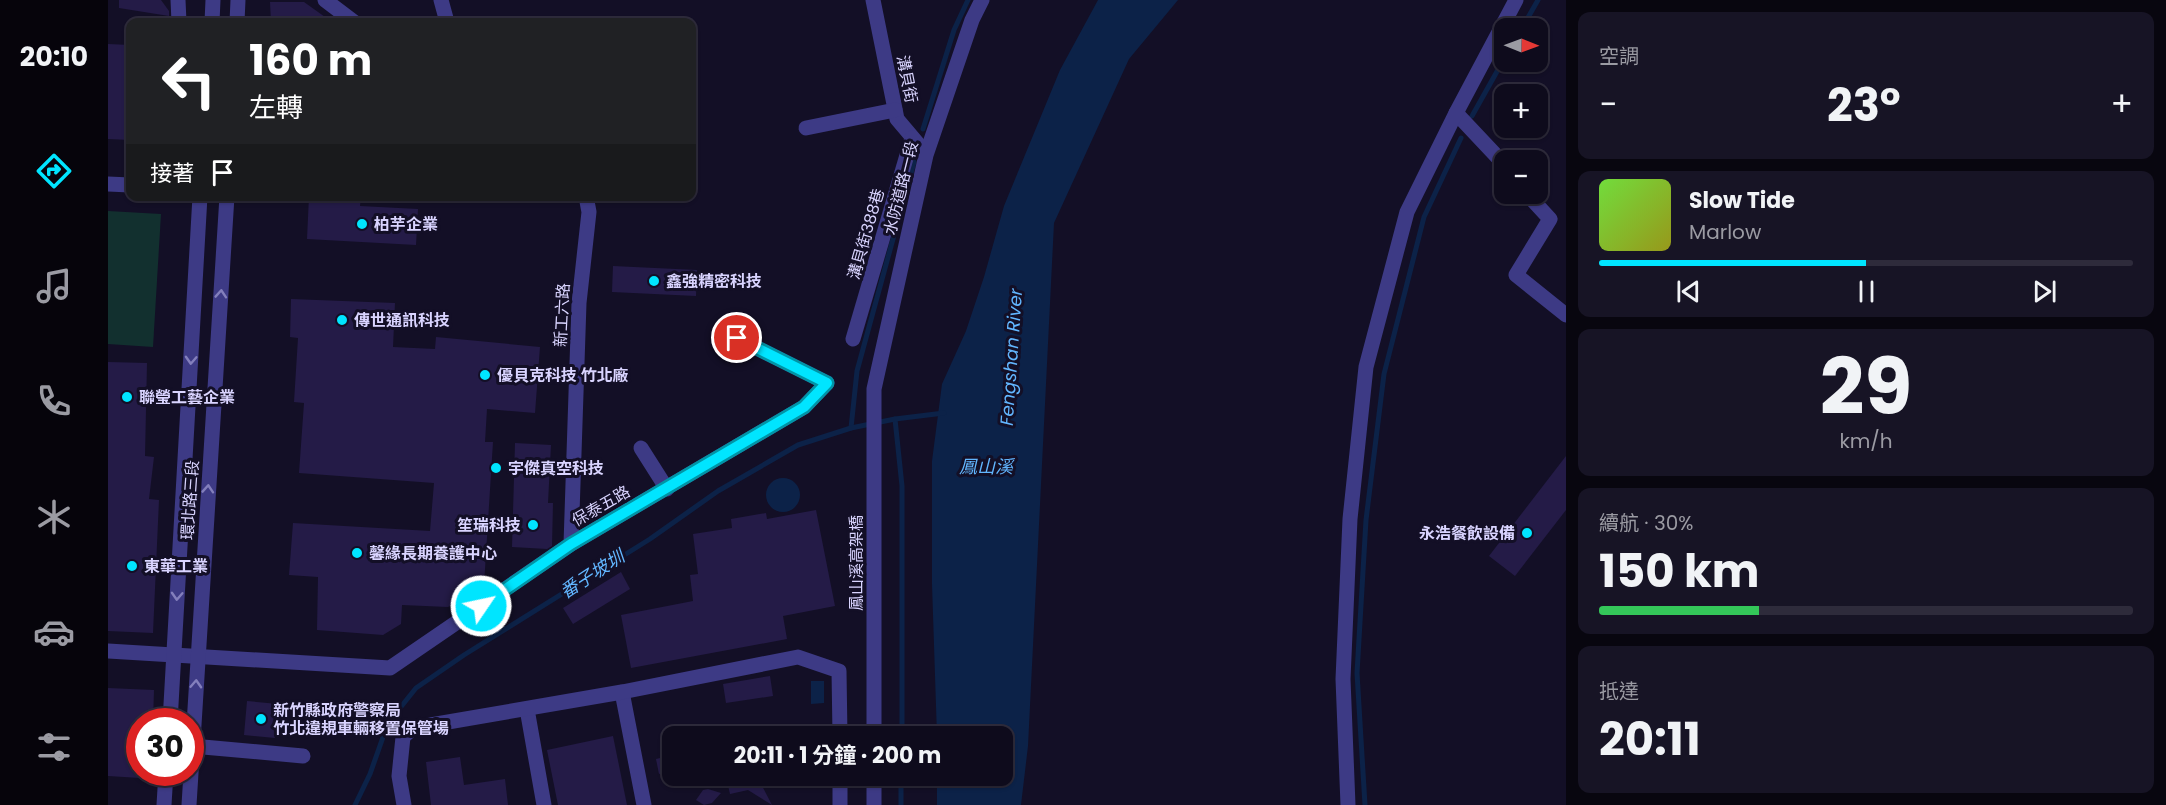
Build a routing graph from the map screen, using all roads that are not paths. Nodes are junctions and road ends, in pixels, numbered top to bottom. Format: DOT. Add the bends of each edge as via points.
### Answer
graph roads {
  1 [pos="178,0"];
  2 [pos="213,0"];
  3 [pos="238,0"];
  4 [pos="325,0"];
  5 [pos="441,0"];
  6 [pos="873,0"];
  7 [pos="982,0"];
  8 [pos="1516,0"];
  9 [pos="179,18"];
  10 [pos="212,18"];
  11 [pos="237,18"];
  12 [pos="349,18"];
  13 [pos="446,18"];
  14 [pos="895,110"];
  15 [pos="1456,113"];
  16 [pos="806,128"];
  17 [pos="912,138"];
  18 [pos="1494,153"];
  19 [pos="926,155"];
  20 [pos="108,184"];
  21 [pos="126,185"];
  22 [pos="200,201"];
  23 [pos="227,201"];
  24 [pos="587,201"];
  25 [pos="1536,204"];
  26 [pos="1566,315"];
  27 [pos="737,338"];
  28 [pos="853,339"];
  29 [pos="874,389"];
  30 [pos="641,447"];
  31 [pos="667,489"];
  32 [pos="571,544"];
  33 [pos="108,651"];
  34 [pos="174,655"];
  35 [pos="197,655"];
  36 [pos="622,692"];
  37 [pos="171,708"];
  38 [pos="194,708"];
  39 [pos="527,710"];
  40 [pos="840,726"];
  41 [pos="874,726"];
  42 [pos="204,747"];
  43 [pos="303,756"];
  44 [pos="165,786"];
  45 [pos="190,786"];
  46 [pos="840,786"];
  47 [pos="874,786"];
  48 [pos="164,805"];
  49 [pos="189,805"];
  50 [pos="404,805"];
  51 [pos="544,805"];
  52 [pos="644,805"];
  53 [pos="840,805"];
  54 [pos="874,805"];
  55 [pos="1348,805"];
  1 -- 9 [label="street"];
  2 -- 10 [label="street"];
  3 -- 11 [label="street"];
  4 -- 12 [label="street"];
  5 -- 13 [label="street"];
  6 -- 14 [label="street, 溝貝街"];
  7 -- 19 [label="street, 水防道路一段"];
  8 -- 15 [label="street"];
  14 -- 16 [label="street"];
  14 -- 17 [label="street, 溝貝街"];
  15 -- 18 [label="street"];
  15 -- 55 [label="street" via="1407,212 1366,367 1350,519 1345,634"];
  17 -- 19 [label="street, 溝貝街"];
  17 -- 28 [label="street, 溝貝街388巷"];
  19 -- 29 [label="street, 水防道路一段"];
  20 -- 21 [label="street"];
  22 -- 34 [label="street, 環北路三段, one-way"];
  35 -- 23 [label="street, 環北路三段, one-way"];
  24 -- 32 [label="street, 新工六路" via="579,303"];
  25 -- 26 [label="street" via="1550,219 1516,275"];
  27 -- 31 [label="street, 保泰五路" via="827,383 804,407"];
  29 -- 41 [label="street, 鳳山溪高架橋"];
  30 -- 31 [label="street"];
  31 -- 32 [label="street, 保泰五路"];
  32 -- 35 [label="street, 保泰五路" via="390,668"];
  33 -- 34 [label="street, 保泰五路"];
  34 -- 35 [label="street, 保泰五路"];
  34 -- 37 [label="street, 環北路三段"];
  38 -- 35 [label="street, 環北路三段, one-way"];
  36 -- 39 [label="street"];
  36 -- 40 [label="street" via="798,657 839,671"];
  36 -- 52 [label="street"];
  39 -- 50 [label="street" via="413,728 403,737 399,776"];
  39 -- 51 [label="street"];
  42 -- 43 [label="street"];
  44 -- 48 [label="street"];
  45 -- 49 [label="street, 環北路三段"];
  46 -- 53 [label="street"];
  47 -- 54 [label="street"];
}
